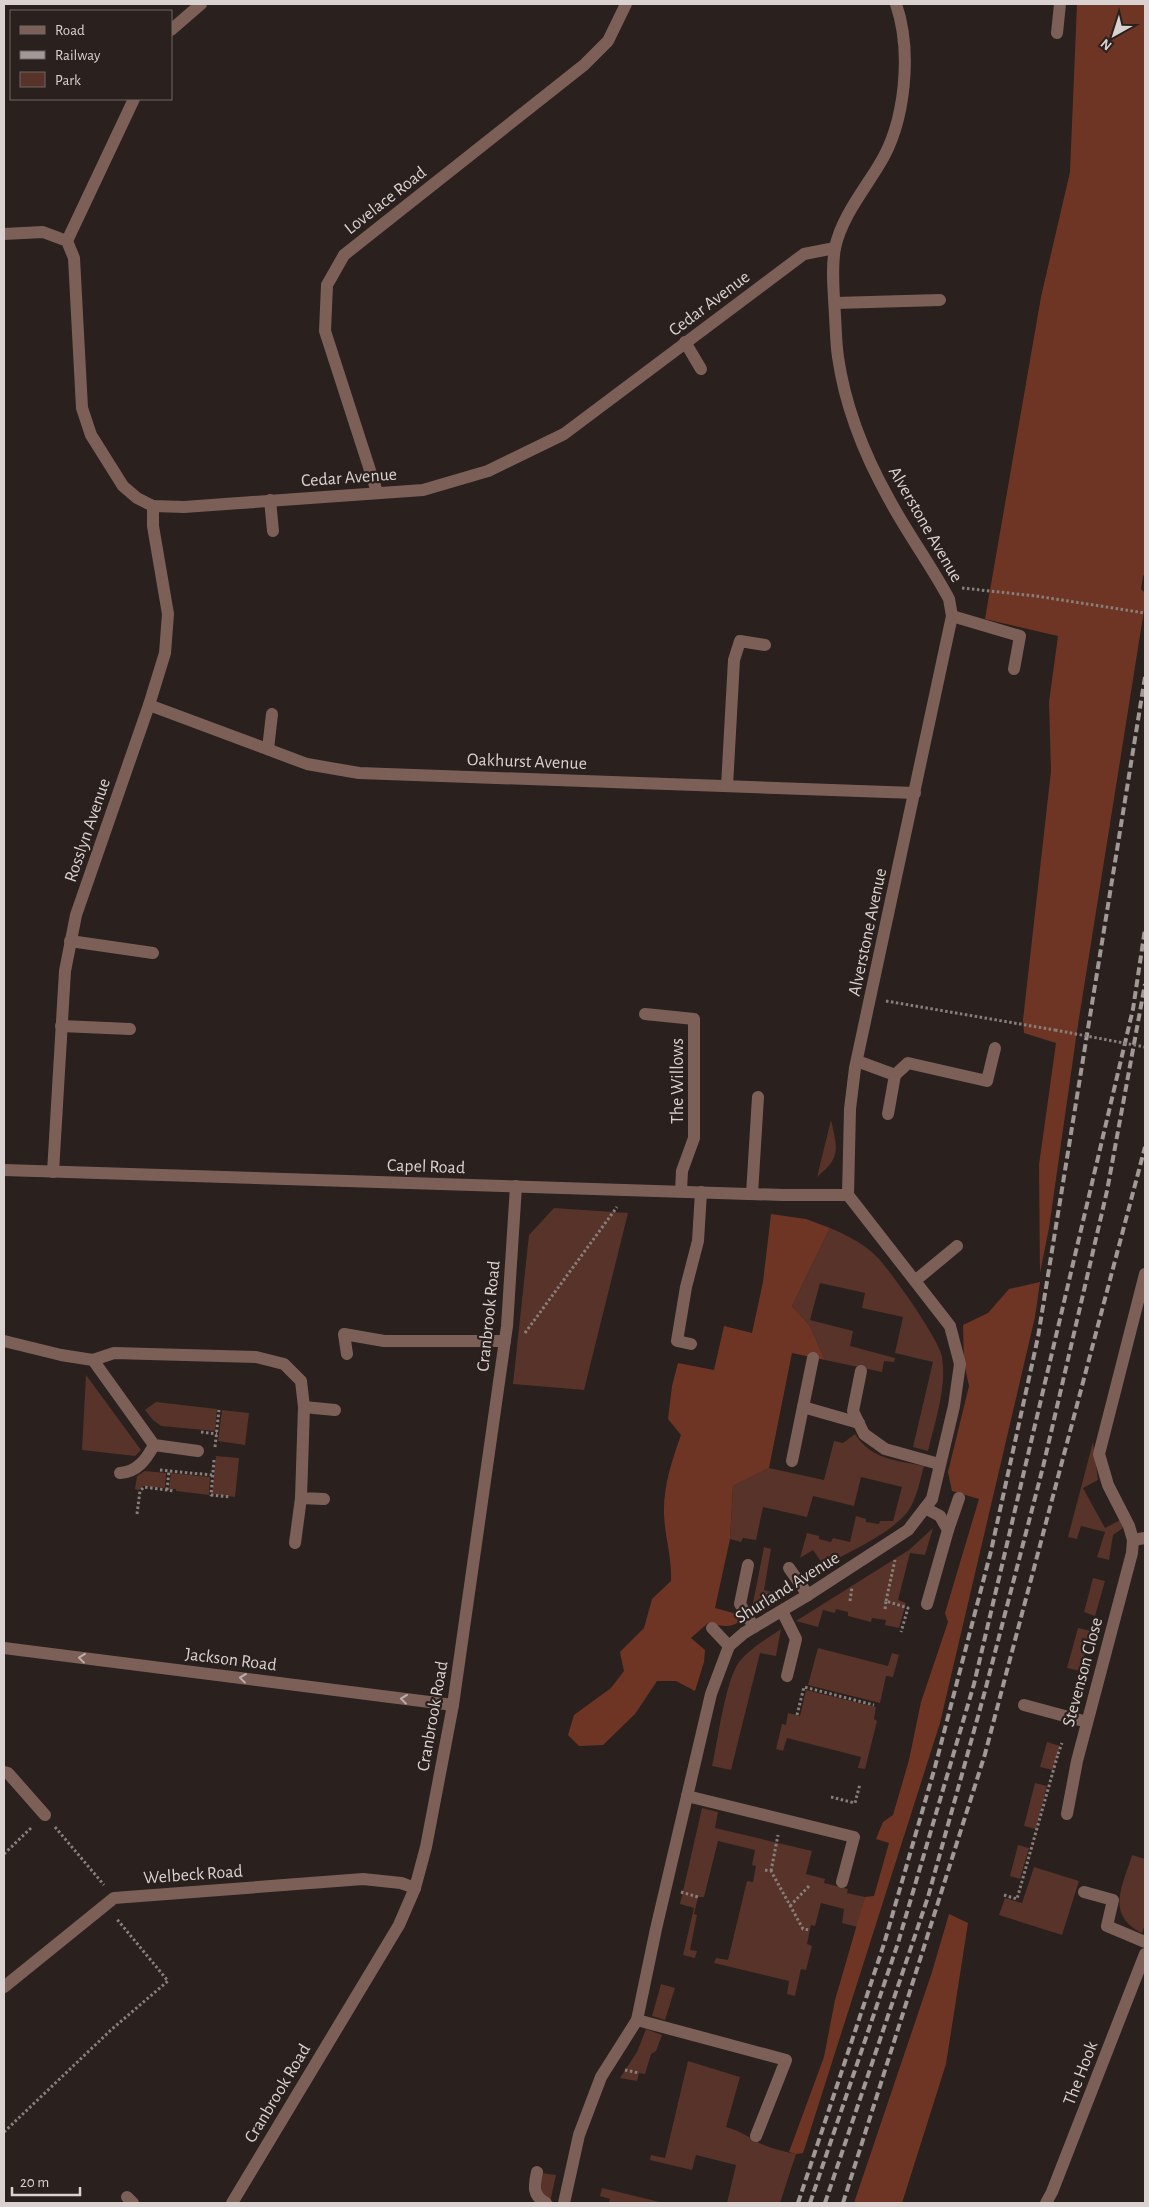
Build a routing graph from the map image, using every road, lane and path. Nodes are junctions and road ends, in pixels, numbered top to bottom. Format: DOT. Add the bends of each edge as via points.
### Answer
graph roads {
  1 [pos="201,4"];
  2 [pos="626,4"];
  3 [pos="896,4"];
  4 [pos="1060,4"];
  5 [pos="172,29"];
  6 [pos="1057,33"];
  7 [pos="134,100"];
  8 [pos="4,234"];
  9 [pos="67,241"];
  10 [pos="835,248"];
  11 [pos="940,300"];
  12 [pos="835,303"];
  13 [pos="685,342"];
  14 [pos="701,369"];
  15 [pos="377,492"];
  16 [pos="270,500"];
  17 [pos="153,506"];
  18 [pos="273,531"];
  19 [pos="942,585"];
  20 [pos="1145,613"];
  21 [pos="952,616"];
  22 [pos="765,645"];
  23 [pos="1014,669"];
  24 [pos="149,705"];
  25 [pos="272,714"];
  26 [pos="268,749"];
  27 [pos="727,786"];
  28 [pos="915,793"];
  29 [pos="70,941"];
  30 [pos="153,953"];
  31 [pos="871,999"];
  32 [pos="645,1014"];
  33 [pos="61,1026"];
  34 [pos="130,1029"];
  35 [pos="1145,1047"];
  36 [pos="995,1048"];
  37 [pos="857,1061"];
  38 [pos="896,1075"];
  39 [pos="758,1097"];
  40 [pos="888,1114"];
  41 [pos="4,1170"];
  42 [pos="53,1172"];
  43 [pos="516,1186"];
  44 [pos="628,1189"];
  45 [pos="681,1191"];
  46 [pos="701,1192"];
  47 [pos="752,1194"];
  48 [pos="848,1195"];
  49 [pos="957,1246"];
  50 [pos="1145,1274"];
  51 [pos="916,1280"];
  52 [pos="523,1335"];
  53 [pos="4,1341"];
  54 [pos="505,1342"];
  55 [pos="691,1344"];
  56 [pos="346,1354"];
  57 [pos="813,1358"];
  58 [pos="93,1360"];
  59 [pos="861,1372"];
  60 [pos="304,1407"];
  61 [pos="803,1408"];
  62 [pos="219,1410"];
  63 [pos="335,1410"];
  64 [pos="859,1423"];
  65 [pos="216,1443"];
  66 [pos="154,1445"];
  67 [pos="198,1451"];
  68 [pos="214,1453"];
  69 [pos="792,1461"];
  70 [pos="939,1464"];
  71 [pos="120,1473"];
  72 [pos="212,1475"];
  73 [pos="167,1490"];
  74 [pos="174,1491"];
  75 [pos="230,1497"];
  76 [pos="301,1498"];
  77 [pos="959,1498"];
  78 [pos="324,1499"];
  79 [pos="925,1508"];
  80 [pos="137,1514"];
  81 [pos="948,1530"];
  82 [pos="901,1535"];
  83 [pos="1139,1539"];
  84 [pos="295,1542"];
  85 [pos="748,1565"];
  86 [pos="789,1568"];
  87 [pos="808,1594"];
  88 [pos="886,1601"];
  89 [pos="927,1604"];
  90 [pos="885,1609"];
  91 [pos="782,1610"];
  92 [pos="754,1627"];
  93 [pos="712,1628"];
  94 [pos="901,1632"];
  95 [pos="729,1646"];
  96 [pos="4,1648"];
  97 [pos="787,1676"];
  98 [pos="453,1705"];
  99 [pos="874,1705"];
  100 [pos="1024,1705"];
  101 [pos="798,1715"];
  102 [pos="1087,1722"];
  103 [pos="1082,1740"];
  104 [pos="4,1772"];
  105 [pos="860,1784"];
  106 [pos="687,1796"];
  107 [pos="831,1797"];
  108 [pos="1067,1814"];
  109 [pos="45,1815"];
  110 [pos="781,1820"];
  111 [pos="4,1854"];
  112 [pos="765,1870"];
  113 [pos="771,1871"];
  114 [pos="842,1882"];
  115 [pos="809,1886"];
  116 [pos="415,1888"];
  117 [pos="1084,1892"];
  118 [pos="1004,1895"];
  119 [pos="110,1901"];
  120 [pos="790,1906"];
  121 [pos="810,1930"];
  122 [pos="1145,1942"];
  123 [pos="1145,1954"];
  124 [pos="4,1987"];
  125 [pos="637,2020"];
  126 [pos="4,2132"];
  127 [pos="756,2136"];
  128 [pos="537,2172"];
  129 [pos="232,2203"];
  130 [pos="546,2203"];
  131 [pos="564,2203"];
  132 [pos="1046,2203"];
  1 -- 5 [label="street"];
  2 -- 15 [label="street, Lovelace Road" via="608,41 584,65 344,255 327,285 325,331"];
  3 -- 10 [label="street, Alverstone Avenue" via="905,40 903,94 894,136 847,217"];
  4 -- 6 [label="street"];
  7 -- 9 [label="street"];
  8 -- 9 [label="street" via="43,232"];
  9 -- 17 [label="street, Cedar Avenue" via="74,258 82,408 91,435 123,486"];
  10 -- 12 [label="street, Alverstone Avenue"];
  10 -- 13 [label="street, Cedar Avenue" via="804,254"];
  11 -- 12 [label="street"];
  12 -- 19 [label="street, Alverstone Avenue" via="837,356 844,392 863,445 888,499"];
  13 -- 14 [label="street"];
  13 -- 15 [label="street, Cedar Avenue" via="564,434 496,467 424,490"];
  15 -- 16 [label="street, Cedar Avenue"];
  16 -- 17 [label="street, Cedar Avenue" via="184,507"];
  16 -- 18 [label="street"];
  17 -- 24 [label="street, Rosslyn Avenue" via="153,526 168,614 165,653"];
  19 -- 20 [label="path"];
  19 -- 21 [label="street, Alverstone Avenue"];
  21 -- 23 [label="street" via="1020,636"];
  21 -- 28 [label="street, Alverstone Avenue"];
  22 -- 27 [label="street" via="740,642 734,660"];
  24 -- 26 [label="street, Oakhurst Avenue"];
  24 -- 29 [label="street, Rosslyn Avenue" via="76,915"];
  25 -- 26 [label="street"];
  26 -- 27 [label="street, Oakhurst Avenue" via="307,764 359,773"];
  27 -- 28 [label="street, Oakhurst Avenue"];
  28 -- 31 [label="street, Alverstone Avenue"];
  29 -- 30 [label="street"];
  29 -- 33 [label="street, Rosslyn Avenue" via="64,971"];
  31 -- 35 [label="path, bridge"];
  31 -- 37 [label="street, Alverstone Avenue"];
  32 -- 45 [label="street, The Willows" via="694,1019 694,1138 682,1171"];
  33 -- 34 [label="street"];
  33 -- 42 [label="street, Rosslyn Avenue"];
  36 -- 38 [label="street" via="988,1081 908,1063"];
  37 -- 38 [label="street"];
  37 -- 48 [label="street, Alverstone Avenue" via="850,1109"];
  38 -- 40 [label="street"];
  39 -- 47 [label="street"];
  41 -- 42 [label="street, Capel Road"];
  42 -- 43 [label="street, Capel Road"];
  43 -- 44 [label="street, Capel Road"];
  43 -- 54 [label="street, Cranbrook Road"];
  44 -- 45 [label="street, Capel Road"];
  44 -- 52 [label="path"];
  45 -- 46 [label="street, Capel Road"];
  46 -- 47 [label="street, Capel Road"];
  46 -- 55 [label="street" via="698,1242 677,1341"];
  47 -- 48 [label="street, Capel Road"];
  48 -- 51 [label="street, Shurland Avenue"];
  49 -- 51 [label="street"];
  50 -- 83 [label="street, Stevenson Close" via="1099,1454 1108,1485"];
  51 -- 70 [label="street, Shurland Avenue" via="950,1326 960,1364 954,1406"];
  53 -- 58 [label="street"];
  54 -- 56 [label="street" via="384,1341 344,1334"];
  54 -- 98 [label="street, Cranbrook Road"];
  57 -- 61 [label="street"];
  58 -- 60 [label="street" via="114,1353 256,1357 284,1364 302,1381"];
  58 -- 66 [label="street"];
  59 -- 64 [label="street" via="853,1411"];
  60 -- 63 [label="street"];
  60 -- 76 [label="street"];
  61 -- 64 [label="street"];
  61 -- 69 [label="street"];
  62 -- 65 [label="path"];
  64 -- 70 [label="street" via="864,1434 885,1449"];
  66 -- 67 [label="street"];
  66 -- 71 [label="street" via="146,1459 131,1472"];
  68 -- 72 [label="path"];
  70 -- 79 [label="street, Shurland Avenue" via="932,1499"];
  72 -- 73 [label="path" via="169,1471"];
  72 -- 75 [label="path" via="211,1496"];
  73 -- 74 [label="path"];
  73 -- 80 [label="path" via="144,1487 140,1491"];
  76 -- 78 [label="street"];
  76 -- 84 [label="street"];
  77 -- 81 [label="street"];
  79 -- 81 [label="street" via="940,1516"];
  79 -- 82 [label="street, Shurland Avenue"];
  81 -- 89 [label="street"];
  82 -- 87 [label="street, Shurland Avenue"];
  82 -- 88 [label="path"];
  83 -- 102 [label="street, Stevenson Close" via="1132,1553"];
  85 -- 92 [label="street" via="740,1604"];
  86 -- 87 [label="street"];
  87 -- 91 [label="street, Shurland Avenue"];
  88 -- 90 [label="path"];
  88 -- 94 [label="path" via="908,1608"];
  91 -- 92 [label="street, Shurland Avenue"];
  91 -- 97 [label="street" via="796,1639"];
  92 -- 95 [label="street, Shurland Avenue"];
  93 -- 95 [label="street"];
  95 -- 106 [label="street, Shurland Avenue" via="711,1694"];
  98 -- 96 [label="street, Jackson Road, one-way"];
  98 -- 116 [label="street, Cranbrook Road"];
  99 -- 101 [label="path" via="804,1687"];
  100 -- 102 [label="street"];
  102 -- 103 [label="street, Stevenson Close"];
  103 -- 108 [label="street, Stevenson Close"];
  103 -- 118 [label="path" via="1058,1754 1017,1899"];
  104 -- 109 [label="street"];
  105 -- 107 [label="path" via="855,1802"];
  106 -- 110 [label="street"];
  106 -- 125 [label="street, Shurland Avenue"];
  109 -- 111 [label="path"];
  109 -- 119 [label="path"];
  110 -- 113 [label="path"];
  110 -- 114 [label="street" via="854,1838"];
  112 -- 113 [label="path"];
  113 -- 120 [label="path"];
  115 -- 120 [label="path"];
  116 -- 119 [label="street, Welbeck Road" via="401,1883 362,1880"];
  116 -- 129 [label="street, Cranbrook Road" via="399,1925"];
  117 -- 122 [label="street" via="1113,1900 1107,1926"];
  119 -- 124 [label="street"];
  119 -- 126 [label="path" via="168,1981 112,2029"];
  120 -- 121 [label="path" via="804,1928"];
  123 -- 132 [label="street, The Hook"];
  125 -- 127 [label="street" via="786,2060"];
  125 -- 131 [label="street, Shurland Avenue" via="598,2085 579,2135"];
  128 -- 130 [label="street" via="534,2190"];
}
